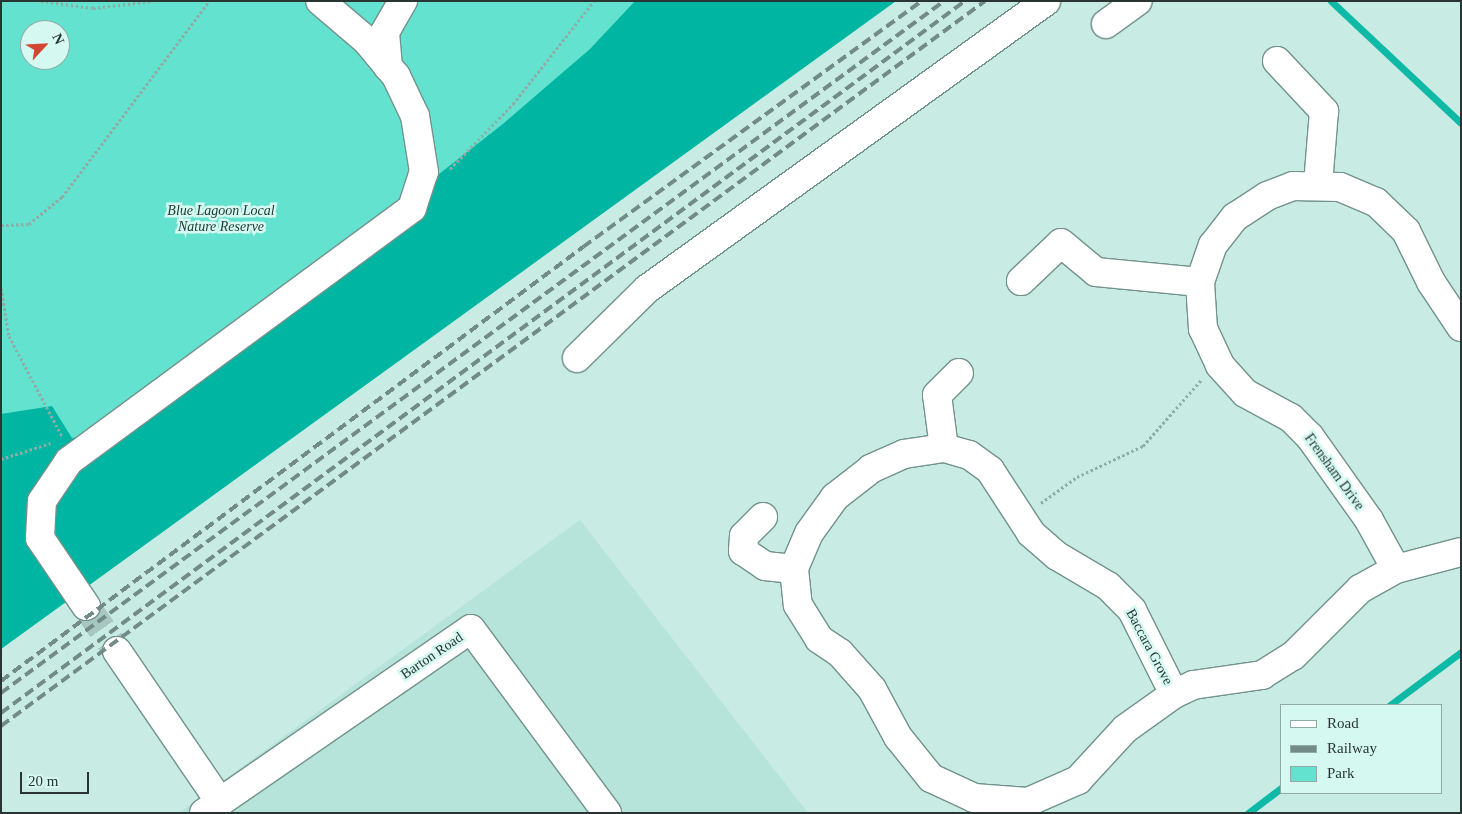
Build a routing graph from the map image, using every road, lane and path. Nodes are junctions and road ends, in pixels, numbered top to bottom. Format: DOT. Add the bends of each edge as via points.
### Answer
graph roads {
  1 [pos="40,1"];
  2 [pos="154,1"];
  3 [pos="208,1"];
  4 [pos="320,1"];
  5 [pos="403,1"];
  6 [pos="594,1"];
  7 [pos="1046,1"];
  8 [pos="1138,1"];
  9 [pos="1106,24"];
  10 [pos="1277,61"];
  11 [pos="388,67"];
  12 [pos="445,174"];
  13 [pos="1318,184"];
  14 [pos="1,224"];
  15 [pos="1021,281"];
  16 [pos="1200,282"];
  17 [pos="1,288"];
  18 [pos="1461,327"];
  19 [pos="577,358"];
  20 [pos="1220,365"];
  21 [pos="959,373"];
  22 [pos="63,439"];
  23 [pos="944,448"];
  24 [pos="763,517"];
  25 [pos="1020,519"];
  26 [pos="1461,552"];
  27 [pos="794,569"];
  28 [pos="1396,569"];
  29 [pos="86,606"];
  30 [pos="117,651"];
  31 [pos="1174,694"];
  32 [pos="212,807"];
  33 [pos="607,813"];
  1 -- 2 [label="path" via="93,8"];
  3 -- 14 [label="path" via="62,197 29,224"];
  4 -- 11 [label="street" via="366,40"];
  5 -- 11 [label="street" via="385,32"];
  6 -- 12 [label="path" via="513,104"];
  7 -- 19 [label="street" via="647,288"];
  8 -- 9 [label="street"];
  10 -- 13 [label="street" via="1324,111"];
  11 -- 29 [label="street" via="415,116 424,172 412,208 69,462 42,501 40,538"];
  13 -- 16 [label="street, Frensham Drive" via="1293,186 1268,196 1235,217 1213,245"];
  13 -- 18 [label="street, Frensham Drive" via="1340,187 1376,202 1406,231 1431,282"];
  15 -- 16 [label="street" via="1061,243 1096,272"];
  16 -- 20 [label="street, Frensham Drive" via="1203,329"];
  17 -- 22 [label="path" via="9,336"];
  20 -- 25 [label="path" via="1193,386 1143,446 1077,477"];
  20 -- 28 [label="street, Frensham Drive" via="1245,393 1291,418 1310,437 1369,520"];
  21 -- 23 [label="street" via="936,395"];
  23 -- 25 [label="street, Baccara Grove" via="969,455 990,470"];
  23 -- 27 [label="street, Baccara Grove" via="904,454 871,469 835,498 809,533"];
  24 -- 27 [label="street" via="744,536 743,551 765,566"];
  25 -- 31 [label="street, Baccara Grove" via="1058,556 1108,586 1132,610"];
  26 -- 28 [label="street, Baccara Grove"];
  27 -- 31 [label="street, Baccara Grove" via="798,605 819,639 840,653 872,689 898,737 931,778 974,798 1028,802 1078,780 1125,729"];
  28 -- 31 [label="street, Baccara Grove" via="1360,589 1293,656 1262,675 1193,685"];
  30 -- 32 [label="street"];
  32 -- 33 [label="street, Barton Road" via="471,629"];
}
